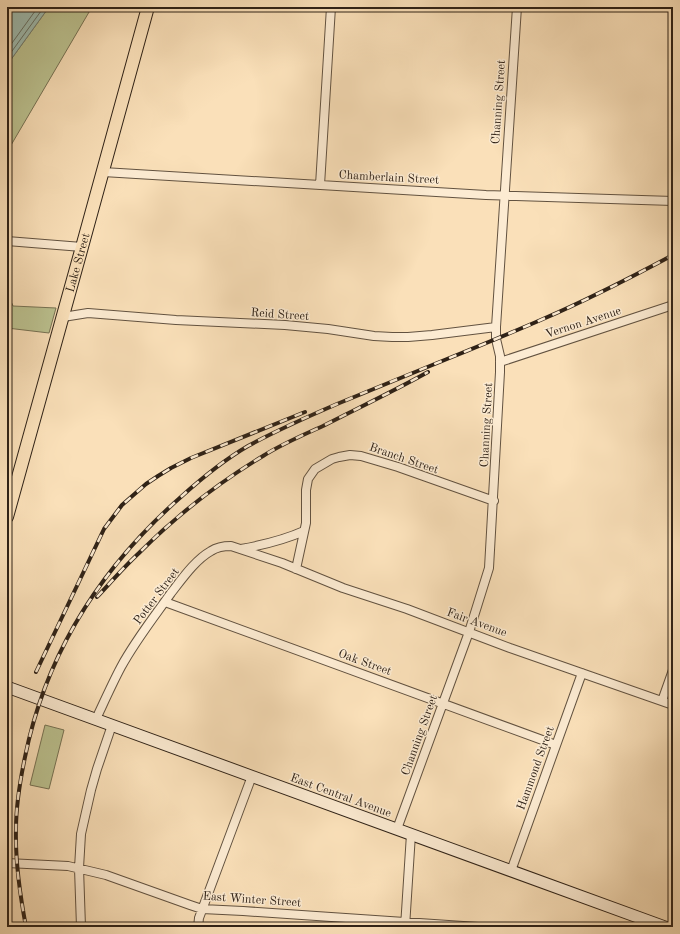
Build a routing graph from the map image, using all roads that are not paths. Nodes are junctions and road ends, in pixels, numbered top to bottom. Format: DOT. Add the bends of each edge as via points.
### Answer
graph roads {
  1 [pos="148,7"];
  2 [pos="330,7"];
  3 [pos="517,7"];
  4 [pos="103,172"];
  5 [pos="320,185"];
  6 [pos="504,195"];
  7 [pos="673,201"];
  8 [pos="7,241"];
  9 [pos="82,247"];
  10 [pos="673,305"];
  11 [pos="62,317"];
  12 [pos="496,327"];
  13 [pos="500,362"];
  14 [pos="494,501"];
  15 [pos="7,518"];
  16 [pos="304,531"];
  17 [pos="241,549"];
  18 [pos="274,560"];
  19 [pos="296,569"];
  20 [pos="165,602"];
  21 [pos="469,632"];
  22 [pos="673,670"];
  23 [pos="582,673"];
  24 [pos="7,687"];
  25 [pos="662,701"];
  26 [pos="443,704"];
  27 [pos="673,705"];
  28 [pos="96,719"];
  29 [pos="112,725"];
  30 [pos="556,745"];
  31 [pos="252,776"];
  32 [pos="397,829"];
  33 [pos="411,834"];
  34 [pos="7,863"];
  35 [pos="79,868"];
  36 [pos="512,871"];
  37 [pos="202,909"];
  38 [pos="405,924"];
  39 [pos="81,927"];
  40 [pos="198,927"];
  41 [pos="478,927"];
  42 [pos="665,927"];
  1 -- 4 [label="main road, Lake Street"];
  2 -- 5 [label="street"];
  3 -- 6 [label="street, Channing Street"];
  4 -- 5 [label="street, Chamberlain Street"];
  4 -- 9 [label="main road, Lake Street"];
  5 -- 6 [label="street, Chamberlain Street"];
  6 -- 7 [label="street, Chamberlain Street"];
  6 -- 12 [label="street, Channing Street"];
  8 -- 9 [label="street"];
  9 -- 11 [label="main road, Lake Street"];
  10 -- 13 [label="street, Vernon Avenue"];
  11 -- 12 [label="street, Reid Street" via="88,313 285,325 392,337"];
  11 -- 15 [label="main road, Lake Street"];
  12 -- 13 [label="street, Channing Street"];
  13 -- 14 [label="street, Channing Street"];
  14 -- 16 [label="street, Branch Street" via="398,467 350,455 332,459 319,466 308,479"];
  14 -- 21 [label="street, Channing Street" via="489,568"];
  16 -- 17 [label="street" via="290,538"];
  16 -- 19 [label="street, Branch Street"];
  17 -- 18 [label="street, Potter Street"];
  17 -- 20 [label="street, Potter Street" via="225,546 211,551 185,575"];
  18 -- 19 [label="street, Fair Avenue"];
  19 -- 21 [label="street, Fair Avenue"];
  20 -- 26 [label="street, Oak Street"];
  20 -- 28 [label="street, Potter Street" via="128,654"];
  21 -- 23 [label="street, Fair Avenue"];
  21 -- 26 [label="street, Channing Street"];
  22 -- 25 [label="street"];
  23 -- 25 [label="street, Fair Avenue"];
  23 -- 30 [label="street, Hammond Street"];
  24 -- 28 [label="main road, East Central Avenue"];
  25 -- 27 [label="street, Fair Avenue"];
  26 -- 30 [label="street, Oak Street"];
  26 -- 32 [label="street, Channing Street"];
  28 -- 29 [label="main road, East Central Avenue"];
  29 -- 31 [label="main road, East Central Avenue"];
  29 -- 35 [label="street" via="91,790 81,834"];
  30 -- 36 [label="street, Hammond Street"];
  31 -- 32 [label="main road, East Central Avenue"];
  31 -- 37 [label="street"];
  32 -- 33 [label="main road, East Central Avenue"];
  33 -- 36 [label="main road, East Central Avenue"];
  33 -- 38 [label="street"];
  34 -- 35 [label="street, East Winter Street"];
  35 -- 37 [label="street, East Winter Street"];
  35 -- 39 [label="street"];
  36 -- 42 [label="main road, East Central Avenue"];
  37 -- 38 [label="street, East Winter Street"];
  37 -- 40 [label="street"];
  38 -- 41 [label="street, East Winter Street"];
}
